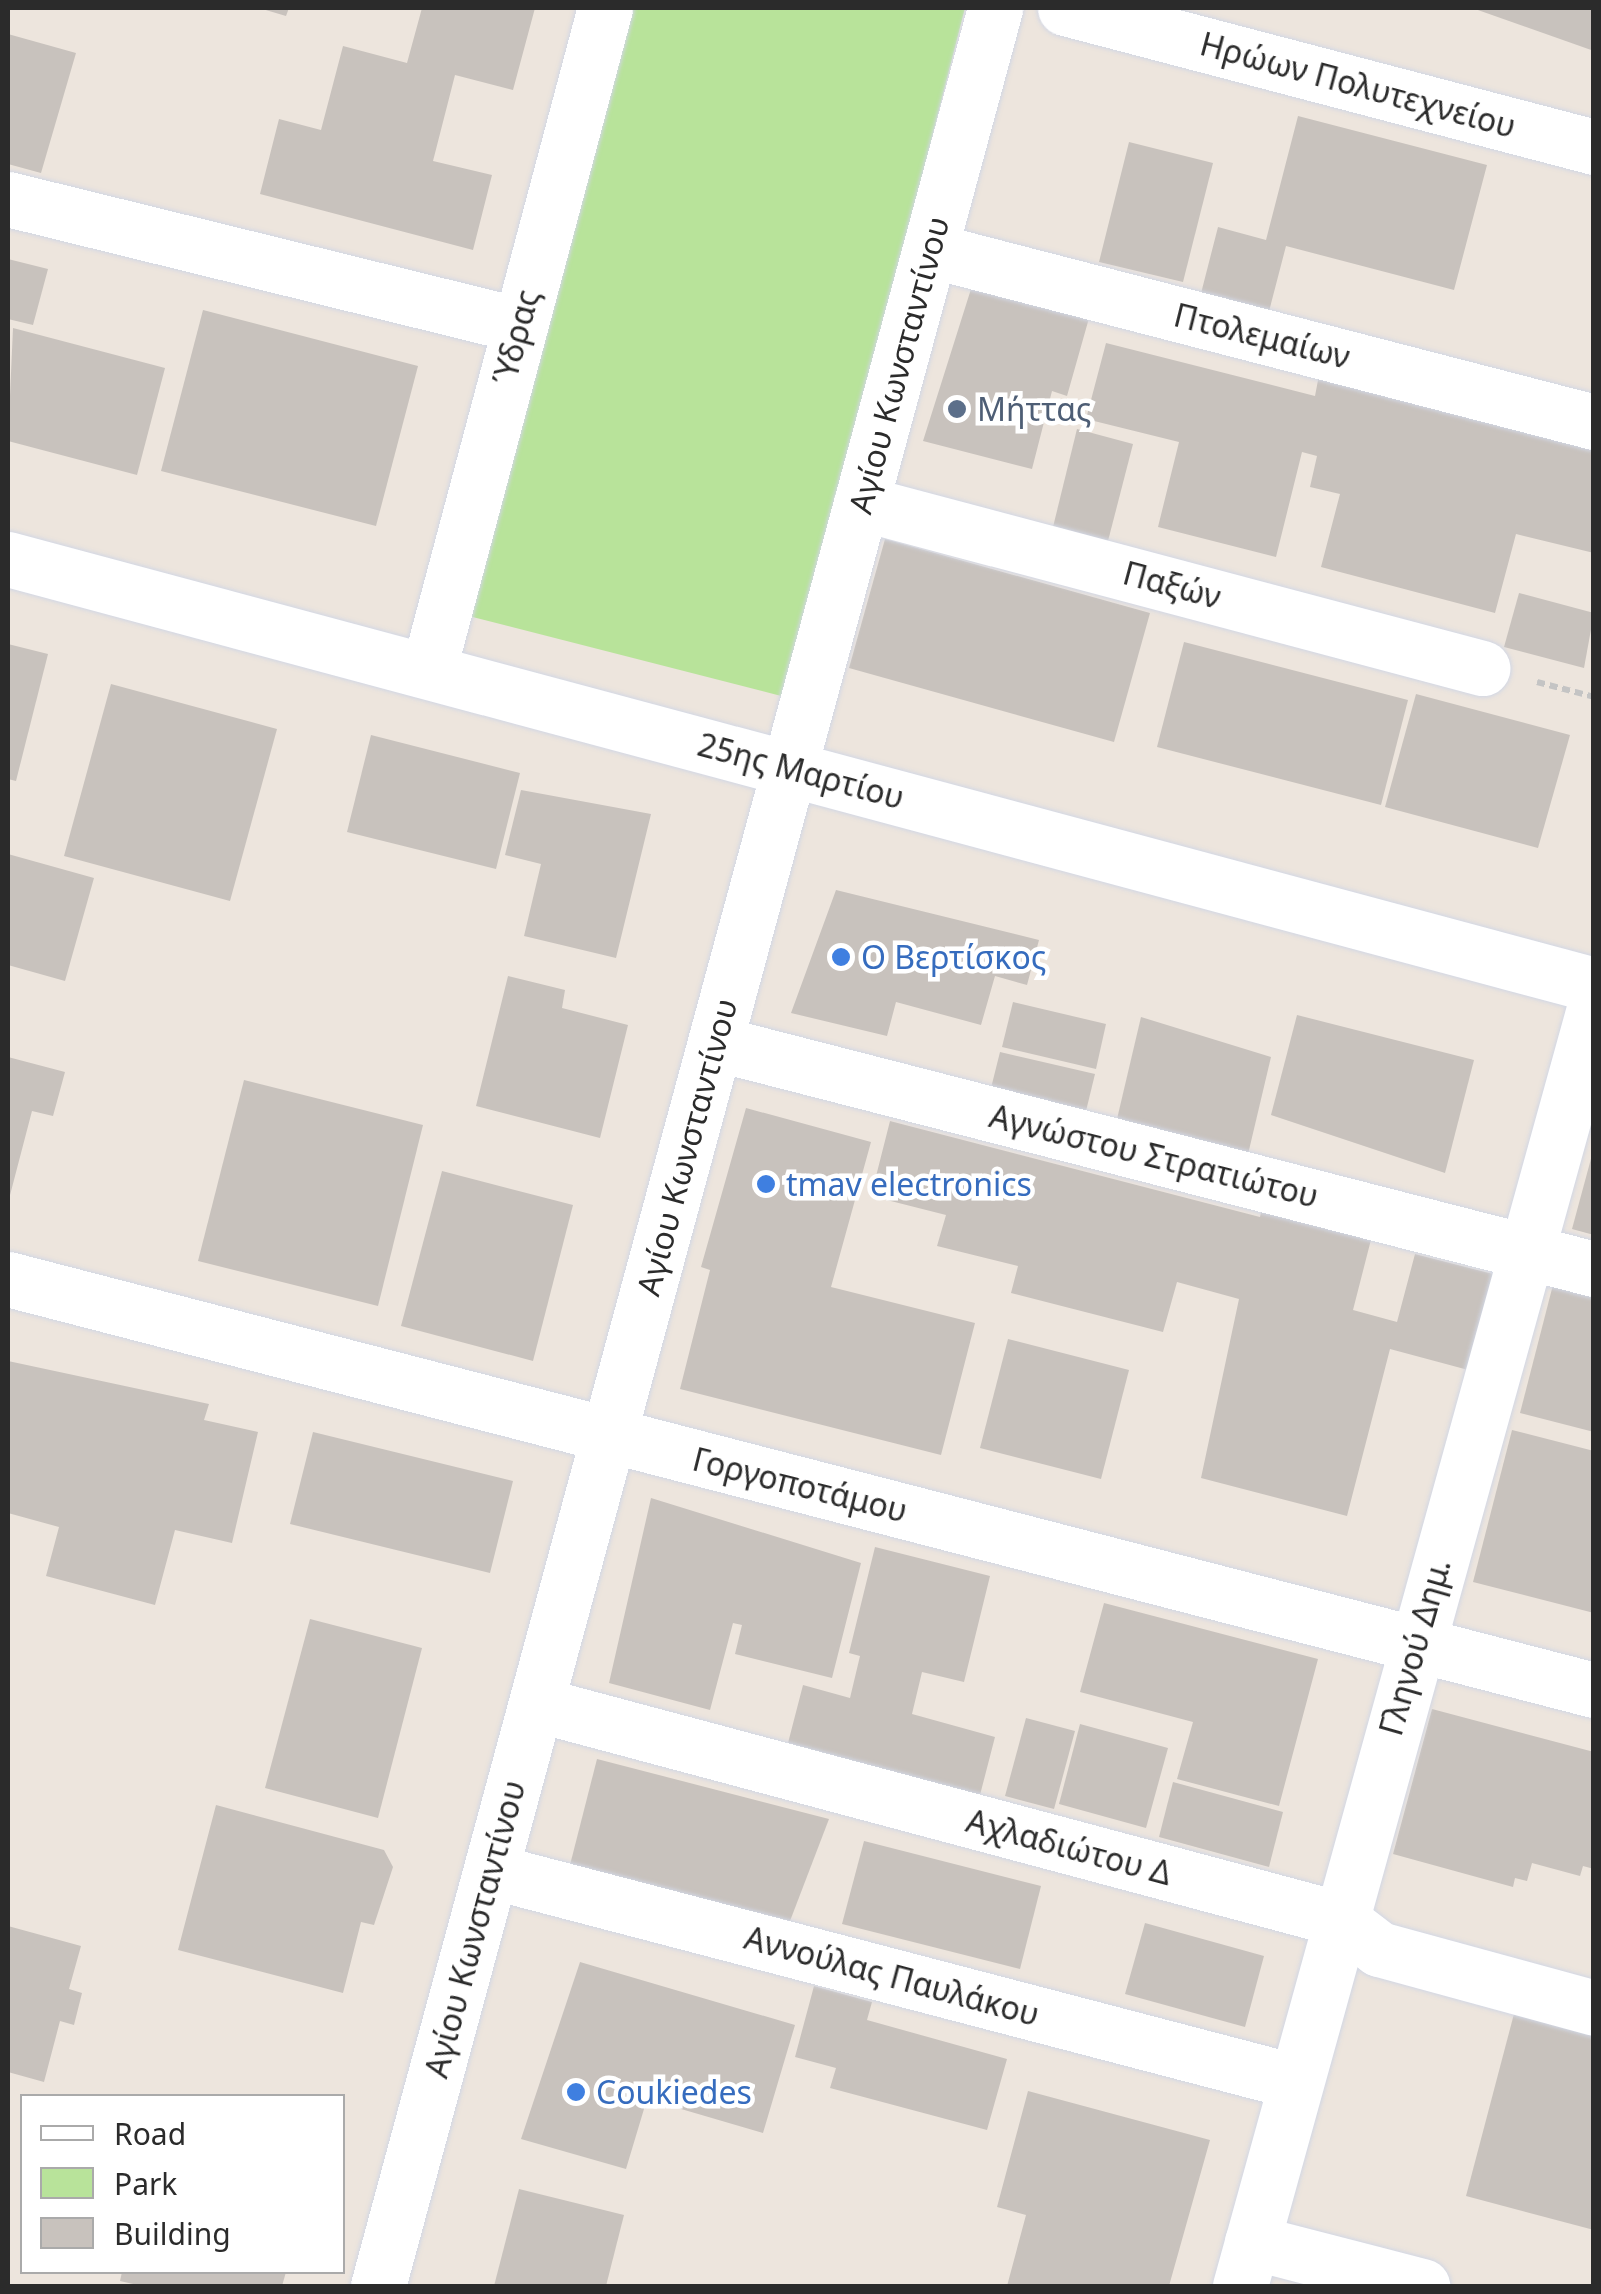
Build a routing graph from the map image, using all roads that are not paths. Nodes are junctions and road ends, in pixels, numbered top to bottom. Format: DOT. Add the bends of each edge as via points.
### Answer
graph roads {
  1 [pos="605,8"];
  2 [pos="996,8"];
  3 [pos="1065,8"];
  4 [pos="1594,147"];
  5 [pos="8,200"];
  6 [pos="930,250"];
  7 [pos="520,325"];
  8 [pos="1594,422"];
  9 [pos="861,503"];
  10 [pos="8,558"];
  11 [pos="429,668"];
  12 [pos="1482,668"];
  13 [pos="790,768"];
  14 [pos="1594,985"];
  15 [pos="1594,1009"];
  16 [pos="715,1043"];
  17 [pos="1526,1252"];
  18 [pos="1594,1269"];
  19 [pos="8,1279"];
  20 [pos="609,1436"];
  21 [pos="1417,1643"];
  22 [pos="1594,1690"];
  23 [pos="536,1704"];
  24 [pos="491,1871"];
  25 [pos="1340,1919"];
  26 [pos="1594,2008"];
  27 [pos="1293,2081"];
  28 [pos="1246,2264"];
  29 [pos="378,2286"];
  30 [pos="1422,2286"];
  1 -- 7 [label="street, Ύδρας"];
  2 -- 6 [label="street, Αγίου Κωνσταντίνου"];
  3 -- 4 [label="street, Ηρώων Πολυτεχνείου"];
  5 -- 7 [label="street"];
  6 -- 8 [label="street, Πτολεμαίων"];
  6 -- 9 [label="street, Αγίου Κωνσταντίνου"];
  7 -- 11 [label="street, Ύδρας"];
  9 -- 12 [label="street, Παξών"];
  9 -- 13 [label="street, Αγίου Κωνσταντίνου"];
  10 -- 11 [label="street, 25ης Μαρτίου"];
  11 -- 13 [label="street, 25ης Μαρτίου"];
  13 -- 14 [label="street, 25ης Μαρτίου"];
  13 -- 16 [label="street, Αγίου Κωνσταντίνου"];
  15 -- 17 [label="street, Γληνού Δημ."];
  16 -- 17 [label="street, Αγνώστου Στρατιώτου"];
  16 -- 20 [label="street, Αγίου Κωνσταντίνου"];
  17 -- 18 [label="street, Αγνώστου Στρατιώτου"];
  17 -- 21 [label="street, Γληνού Δημ."];
  19 -- 20 [label="street, Γοργοποτάμου"];
  20 -- 21 [label="street, Γοργοποτάμου"];
  20 -- 23 [label="street, Αγίου Κωνσταντίνου"];
  21 -- 22 [label="street, Γοργοποτάμου"];
  21 -- 25 [label="street, Γληνού Δημ."];
  23 -- 24 [label="street, Αγίου Κωνσταντίνου"];
  23 -- 25 [label="street, Αχλαδιώτου Δ"];
  24 -- 27 [label="street, Αννούλας Παυλάκου"];
  24 -- 29 [label="street, Αγίου Κωνσταντίνου"];
  25 -- 26 [label="street, Αχλαδιώτου Δ" via="1379,1949"];
  25 -- 27 [label="street, Γληνού Δημ."];
  27 -- 28 [label="street, Γληνού Δημ."];
  28 -- 30 [label="street"];
}
